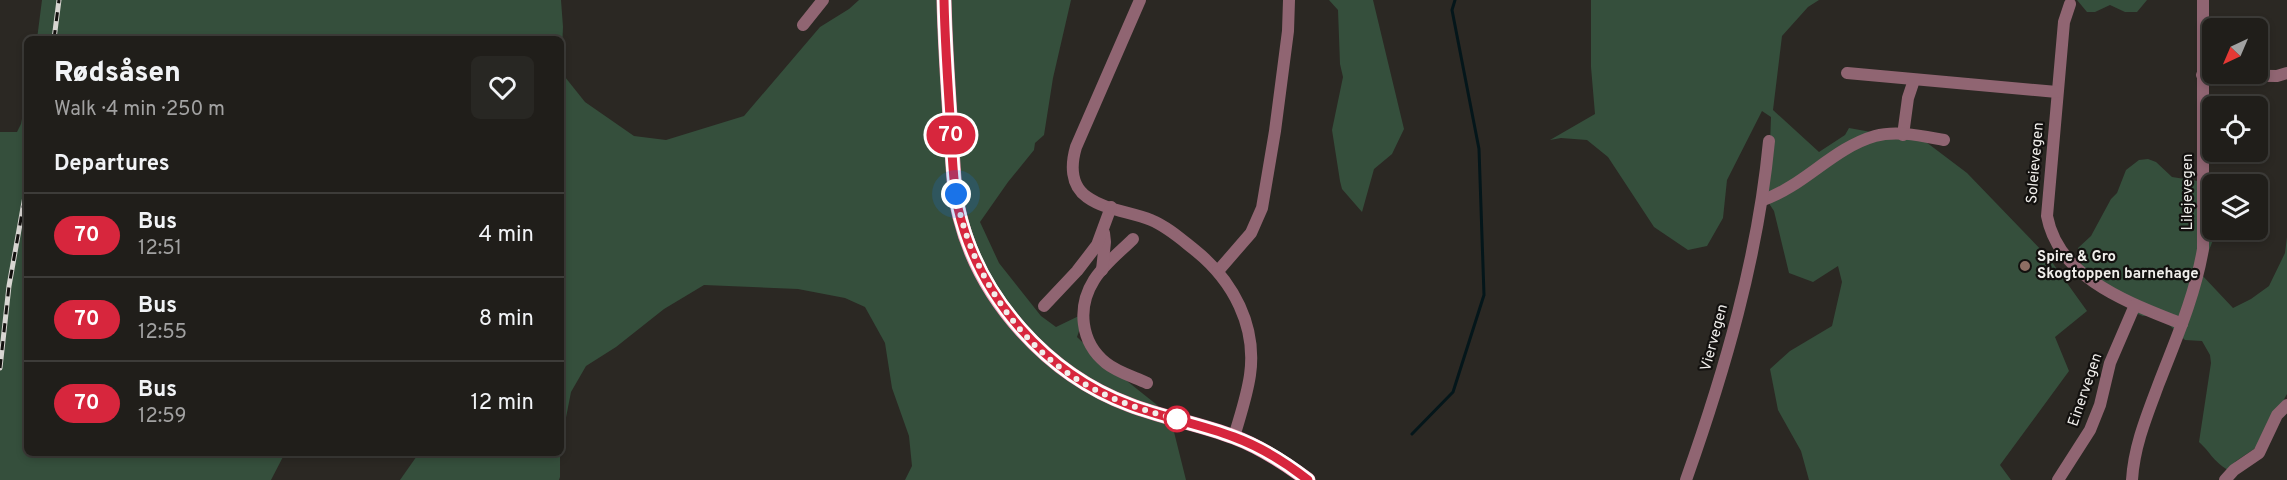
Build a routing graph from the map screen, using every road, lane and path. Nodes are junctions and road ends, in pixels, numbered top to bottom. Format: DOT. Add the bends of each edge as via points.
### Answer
graph roads {
  1 [pos="823,0"];
  2 [pos="944,0"];
  3 [pos="1140,0"];
  4 [pos="1289,0"];
  5 [pos="2203,0"];
  6 [pos="2070,4"];
  7 [pos="2203,18"];
  8 [pos="803,24"];
  9 [pos="1847,73"];
  10 [pos="2287,73"];
  11 [pos="2268,76"];
  12 [pos="1914,80"];
  13 [pos="2202,84"];
  14 [pos="2057,92"];
  15 [pos="1903,135"];
  16 [pos="1944,140"];
  17 [pos="1769,141"];
  18 [pos="1763,200"];
  19 [pos="1111,207"];
  20 [pos="1103,230"];
  21 [pos="1133,239"];
  22 [pos="1102,270"];
  23 [pos="1218,271"];
  24 [pos="2135,305"];
  25 [pos="1044,306"];
  26 [pos="2182,324"];
  27 [pos="1148,383"];
  28 [pos="2287,405"];
  29 [pos="1234,437"];
  30 [pos="1308,480"];
  31 [pos="1686,480"];
  32 [pos="2058,480"];
  33 [pos="2132,480"];
  34 [pos="2225,480"];
  1 -- 8 [label="street"];
  2 -- 29 [label="main road" via="958,207 973,254 1002,306 1041,350 1088,386 1130,405"];
  3 -- 19 [label="street" via="1072,160 1074,178 1085,196"];
  4 -- 23 [label="street" via="1262,208 1251,233"];
  5 -- 7 [label="street, Lilejevegen"];
  6 -- 14 [label="street, Soleievegen" via="2064,22"];
  9 -- 12 [label="street"];
  10 -- 11 [label="street"];
  12 -- 14 [label="street"];
  12 -- 15 [label="street"];
  13 -- 26 [label="street, Lilejevegen" via="2203,249 2199,275"];
  14 -- 24 [label="street, Soleievegen" via="2048,224 2075,267 2097,285"];
  15 -- 16 [label="street"];
  15 -- 18 [label="street" via="1876,136 1858,143 1788,190"];
  17 -- 18 [label="street, Viervegen"];
  18 -- 31 [label="street, Viervegen" via="1718,388"];
  19 -- 20 [label="street"];
  19 -- 23 [label="street" via="1168,230"];
  20 -- 22 [label="street"];
  20 -- 25 [label="street" via="1077,271"];
  21 -- 22 [label="street"];
  22 -- 27 [label="street" via="1086,295 1083,310 1088,341 1107,364"];
  23 -- 29 [label="street" via="1230,286 1245,319 1251,356"];
  24 -- 26 [label="street, Soleievegen"];
  24 -- 32 [label="street, Einervegen" via="2110,363 2090,430"];
  26 -- 33 [label="street, Lilejevegen" via="2143,426"];
  28 -- 34 [label="street" via="2277,416 2259,453"];
  29 -- 30 [label="main road" via="1268,453"];
}
